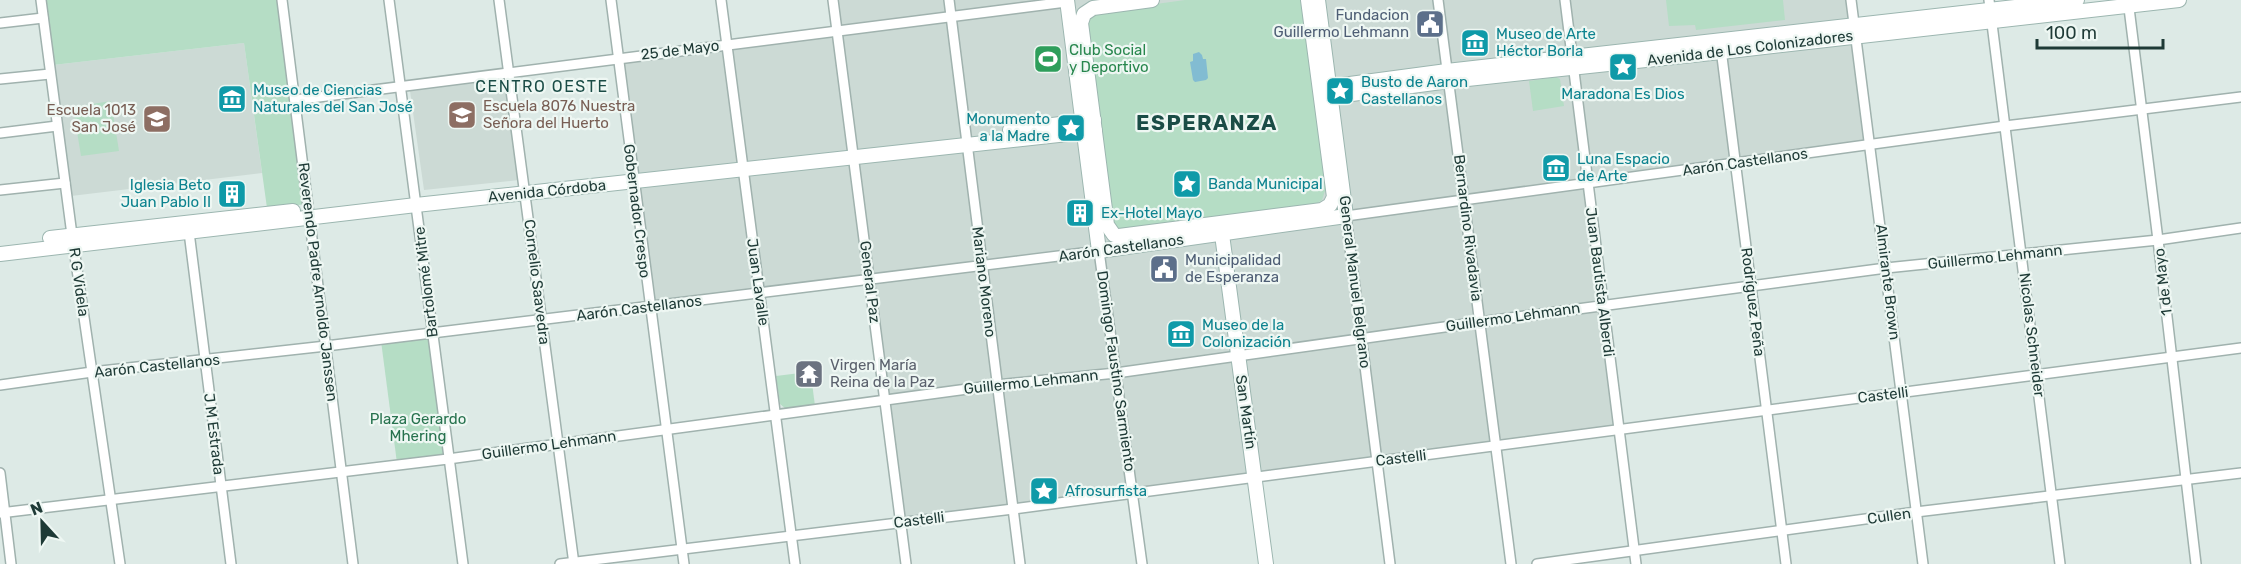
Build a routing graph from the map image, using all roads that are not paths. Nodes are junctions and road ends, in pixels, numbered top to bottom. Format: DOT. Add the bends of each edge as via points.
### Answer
graph roads {
  1 [pos="41,0"];
  2 [pos="282,0"];
  3 [pos="388,0"];
  4 [pos="499,0"];
  5 [pos="611,0"];
  6 [pos="721,0"];
  7 [pos="833,0"];
  8 [pos="949,0"];
  9 [pos="1152,0"];
  10 [pos="1308,0"];
  11 [pos="1318,0"];
  12 [pos="1438,0"];
  13 [pos="1564,0"];
  14 [pos="1851,0"];
  15 [pos="2077,0"];
  16 [pos="2177,0"];
  17 [pos="1066,1"];
  18 [pos="2128,2"];
  19 [pos="1990,10"];
  20 [pos="951,15"];
  21 [pos="43,18"];
  22 [pos="0,23"];
  23 [pos="837,30"];
  24 [pos="1856,31"];
  25 [pos="727,44"];
  26 [pos="1722,46"];
  27 [pos="618,58"];
  28 [pos="1573,63"];
  29 [pos="509,73"];
  30 [pos="50,74"];
  31 [pos="1448,76"];
  32 [pos="0,79"];
  33 [pos="400,87"];
  34 [pos="1326,92"];
  35 [pos="2241,97"];
  36 [pos="295,100"];
  37 [pos="2142,109"];
  38 [pos="57,126"];
  39 [pos="1088,126"];
  40 [pos="2006,126"];
  41 [pos="0,133"];
  42 [pos="966,140"];
  43 [pos="1870,144"];
  44 [pos="854,153"];
  45 [pos="1735,163"];
  46 [pos="742,166"];
  47 [pos="633,178"];
  48 [pos="65,183"];
  49 [pos="1587,184"];
  50 [pos="0,190"];
  51 [pos="525,190"];
  52 [pos="1464,200"];
  53 [pos="416,201"];
  54 [pos="1322,210"];
  55 [pos="309,214"];
  56 [pos="1346,216"];
  57 [pos="1107,225"];
  58 [pos="2241,228"];
  59 [pos="1221,230"];
  60 [pos="189,232"];
  61 [pos="72,240"];
  62 [pos="2158,240"];
  63 [pos="0,245"];
  64 [pos="1099,251"];
  65 [pos="0,254"];
  66 [pos="2022,254"];
  67 [pos="982,267"];
  68 [pos="1886,268"];
  69 [pos="869,280"];
  70 [pos="1750,286"];
  71 [pos="759,294"];
  72 [pos="1604,305"];
  73 [pos="649,307"];
  74 [pos="542,320"];
  75 [pos="1480,322"];
  76 [pos="432,333"];
  77 [pos="1362,338"];
  78 [pos="326,346"];
  79 [pos="2241,348"];
  80 [pos="1239,356"];
  81 [pos="2172,357"];
  82 [pos="205,361"];
  83 [pos="92,372"];
  84 [pos="1116,373"];
  85 [pos="2037,375"];
  86 [pos="0,385"];
  87 [pos="997,385"];
  88 [pos="1901,392"];
  89 [pos="885,400"];
  90 [pos="1767,410"];
  91 [pos="775,414"];
  92 [pos="666,429"];
  93 [pos="1619,429"];
  94 [pos="558,444"];
  95 [pos="1496,446"];
  96 [pos="448,459"];
  97 [pos="1377,461"];
  98 [pos="342,470"];
  99 [pos="2241,472"];
  100 [pos="0,473"];
  101 [pos="1255,477"];
  102 [pos="2186,479"];
  103 [pos="221,485"];
  104 [pos="1132,493"];
  105 [pos="2052,496"];
  106 [pos="111,499"];
  107 [pos="1013,508"];
  108 [pos="1916,512"];
  109 [pos="3,513"];
  110 [pos="901,522"];
  111 [pos="1782,531"];
  112 [pos="792,536"];
  113 [pos="682,549"];
  114 [pos="1634,551"];
  115 [pos="574,563"];
  116 [pos="11,564"];
  117 [pos="120,564"];
  118 [pos="231,564"];
  119 [pos="353,564"];
  120 [pos="463,564"];
  121 [pos="560,564"];
  122 [pos="684,564"];
  123 [pos="795,564"];
  124 [pos="906,564"];
  125 [pos="1020,564"];
  126 [pos="1142,564"];
  127 [pos="1266,564"];
  128 [pos="1390,564"];
  129 [pos="1511,564"];
  130 [pos="1537,564"];
  131 [pos="1636,564"];
  132 [pos="1786,564"];
  133 [pos="1923,564"];
  134 [pos="2060,564"];
  135 [pos="2196,564"];
  1 -- 21 [label="street, R G Videla"];
  2 -- 36 [label="street, Reverendo Padre Arnoldo Janssen"];
  3 -- 33 [label="street, Bartolomé Mitre"];
  4 -- 29 [label="street, Cornelio Saavedra"];
  5 -- 27 [label="street, Gobernador Crespo"];
  6 -- 25 [label="street, Juan Lavalle"];
  7 -- 23 [label="street, General Paz"];
  8 -- 20 [label="street, Mariano Moreno"];
  9 -- 39 [label="main road, Domingo Faustino Sarmiento" via="1092,9 1084,14 1081,22"];
  10 -- 34 [label="main road, General Manuel Belgrano"];
  11 -- 34 [label="main road, General Manuel Belgrano"];
  12 -- 31 [label="street, Bernardino Rivadavia"];
  13 -- 28 [label="street, Juan Bautista Alberdi"];
  14 -- 24 [label="street, Almirante Brown"];
  15 -- 19 [label="main road, Avenida de Los Colonizadores"];
  16 -- 18 [label="main road, Avenida de Los Colonizadores"];
  17 -- 20 [label="street, 25 de Mayo"];
  17 -- 39 [label="main road, Domingo Faustino Sarmiento"];
  18 -- 19 [label="main road, Avenida de Los Colonizadores"];
  18 -- 37 [label="street, 1 de Mayo"];
  19 -- 24 [label="main road, Avenida de Los Colonizadores"];
  19 -- 40 [label="street, Nicolas Schneider"];
  20 -- 23 [label="street, 25 de Mayo"];
  20 -- 42 [label="street, Mariano Moreno"];
  21 -- 22 [label="street"];
  21 -- 30 [label="street, R G Videla"];
  23 -- 25 [label="street, 25 de Mayo"];
  23 -- 44 [label="street, General Paz"];
  24 -- 26 [label="main road, Avenida de Los Colonizadores"];
  24 -- 43 [label="street, Almirante Brown"];
  25 -- 27 [label="street, 25 de Mayo"];
  25 -- 46 [label="street, Juan Lavalle"];
  26 -- 28 [label="main road, Avenida de Los Colonizadores"];
  26 -- 45 [label="street, Rodríguez Peña"];
  27 -- 29 [label="street, 25 de Mayo"];
  27 -- 47 [label="street, Gobernador Crespo"];
  28 -- 31 [label="main road, Avenida de Los Colonizadores"];
  28 -- 49 [label="street, Juan Bautista Alberdi"];
  29 -- 33 [label="street, 25 de Mayo"];
  29 -- 51 [label="street, Cornelio Saavedra"];
  30 -- 32 [label="street"];
  30 -- 38 [label="street, R G Videla"];
  31 -- 34 [label="main road, Avenida de Los Colonizadores"];
  31 -- 52 [label="street, Bernardino Rivadavia"];
  33 -- 36 [label="street, 25 de Mayo"];
  33 -- 53 [label="street, Bartolomé Mitre"];
  34 -- 54 [label="main road, General Manuel Belgrano" via="1334,197"];
  34 -- 56 [label="main road, General Manuel Belgrano"];
  35 -- 37 [label="street, Aarón Castellanos"];
  36 -- 55 [label="street, Reverendo Padre Arnoldo Janssen"];
  37 -- 40 [label="street, Aarón Castellanos"];
  37 -- 62 [label="street, 1 de Mayo"];
  38 -- 41 [label="street"];
  38 -- 48 [label="street, R G Videla"];
  39 -- 42 [label="main road, Avenida Córdoba"];
  39 -- 57 [label="main road, Domingo Faustino Sarmiento"];
  39 -- 64 [label="main road, Domingo Faustino Sarmiento"];
  40 -- 43 [label="street, Aarón Castellanos"];
  40 -- 66 [label="street, Nicolas Schneider"];
  42 -- 44 [label="main road, Avenida Córdoba"];
  42 -- 67 [label="street, Mariano Moreno"];
  43 -- 45 [label="street, Aarón Castellanos"];
  43 -- 68 [label="street, Almirante Brown"];
  44 -- 46 [label="main road, Avenida Córdoba"];
  44 -- 69 [label="street, General Paz"];
  45 -- 49 [label="street, Aarón Castellanos"];
  45 -- 70 [label="street, Rodríguez Peña"];
  46 -- 47 [label="main road, Avenida Córdoba"];
  46 -- 71 [label="street, Juan Lavalle"];
  47 -- 51 [label="main road, Avenida Córdoba"];
  47 -- 73 [label="street, Gobernador Crespo"];
  48 -- 50 [label="street"];
  48 -- 61 [label="street, R G Videla"];
  49 -- 52 [label="street, Aarón Castellanos"];
  49 -- 72 [label="street, Juan Bautista Alberdi"];
  51 -- 53 [label="main road, Avenida Córdoba"];
  51 -- 74 [label="street, Cornelio Saavedra"];
  52 -- 56 [label="street, Aarón Castellanos"];
  52 -- 75 [label="street, Bernardino Rivadavia"];
  53 -- 55 [label="main road, Avenida Córdoba"];
  53 -- 76 [label="street, Bartolomé Mitre"];
  54 -- 59 [label="main road, Aarón Castellanos"];
  55 -- 60 [label="main road, Avenida Córdoba"];
  55 -- 61 [label="main road, Avenida Córdoba"];
  55 -- 78 [label="street, Reverendo Padre Arnoldo Janssen"];
  56 -- 59 [label="main road, Aarón Castellanos"];
  56 -- 77 [label="street, General Manuel Belgrano"];
  57 -- 59 [label="main road, Aarón Castellanos" via="1114,235 1126,237"];
  58 -- 62 [label="street, Guillermo Lehmann"];
  59 -- 64 [label="main road, Aarón Castellanos"];
  59 -- 80 [label="main road, San Martín"];
  60 -- 61 [label="main road, Avenida Córdoba"];
  60 -- 82 [label="street, J M Estrada"];
  61 -- 63 [label="main road, Avenida Córdoba"];
  61 -- 65 [label="main road, Avenida Córdoba"];
  61 -- 83 [label="street, R G Videla"];
  62 -- 66 [label="street, Guillermo Lehmann"];
  62 -- 81 [label="street, 1 de Mayo"];
  64 -- 67 [label="street, Aarón Castellanos"];
  64 -- 84 [label="street, Domingo Faustino Sarmiento"];
  66 -- 68 [label="street, Guillermo Lehmann"];
  66 -- 85 [label="street, Nicolas Schneider"];
  67 -- 69 [label="street, Aarón Castellanos"];
  67 -- 87 [label="street, Mariano Moreno"];
  68 -- 70 [label="street, Guillermo Lehmann"];
  68 -- 88 [label="street, Almirante Brown"];
  69 -- 71 [label="street, Aarón Castellanos"];
  69 -- 89 [label="street, General Paz"];
  70 -- 72 [label="street, Guillermo Lehmann"];
  70 -- 90 [label="street, Rodríguez Peña"];
  71 -- 73 [label="street, Aarón Castellanos"];
  71 -- 91 [label="street, Juan Lavalle"];
  72 -- 75 [label="street, Guillermo Lehmann"];
  72 -- 93 [label="street, Juan Bautista Alberdi"];
  73 -- 74 [label="street, Aarón Castellanos"];
  73 -- 92 [label="street, Gobernador Crespo"];
  74 -- 76 [label="street, Aarón Castellanos"];
  74 -- 94 [label="street, Cornelio Saavedra"];
  75 -- 77 [label="street, Guillermo Lehmann"];
  75 -- 95 [label="street, Bernardino Rivadavia"];
  76 -- 78 [label="street, Aarón Castellanos"];
  76 -- 96 [label="street, Bartolomé Mitre"];
  77 -- 80 [label="street, Guillermo Lehmann"];
  77 -- 97 [label="street, General Manuel Belgrano"];
  78 -- 82 [label="street, Aarón Castellanos"];
  78 -- 98 [label="street, Reverendo Padre Arnoldo Janssen"];
  79 -- 81 [label="street, Castelli"];
  80 -- 84 [label="street, Guillermo Lehmann"];
  80 -- 101 [label="main road, San Martín"];
  81 -- 85 [label="street, Castelli"];
  81 -- 102 [label="street, 1 de Mayo"];
  82 -- 83 [label="street, Aarón Castellanos"];
  82 -- 103 [label="street, J M Estrada"];
  83 -- 86 [label="street, Aarón Castellanos"];
  83 -- 106 [label="street, R G Videla"];
  84 -- 87 [label="street, Guillermo Lehmann"];
  84 -- 104 [label="street, Domingo Faustino Sarmiento"];
  85 -- 88 [label="street, Castelli"];
  85 -- 105 [label="street, Nicolas Schneider"];
  87 -- 89 [label="street, Guillermo Lehmann"];
  87 -- 107 [label="street, Mariano Moreno"];
  88 -- 90 [label="street, Castelli"];
  88 -- 108 [label="street, Almirante Brown"];
  89 -- 91 [label="street, Guillermo Lehmann"];
  89 -- 110 [label="street, General Paz"];
  90 -- 93 [label="street, Castelli"];
  90 -- 111 [label="street, Rodríguez Peña"];
  91 -- 92 [label="street, Guillermo Lehmann"];
  91 -- 112 [label="street, Juan Lavalle"];
  92 -- 94 [label="street, Guillermo Lehmann"];
  92 -- 113 [label="street, Gobernador Crespo"];
  93 -- 95 [label="street, Castelli"];
  93 -- 114 [label="street, Juan Bautista Alberdi"];
  94 -- 96 [label="street, Guillermo Lehmann"];
  94 -- 115 [label="street, Cornelio Saavedra"];
  95 -- 97 [label="street, Castelli"];
  95 -- 129 [label="street, Bernardino Rivadavia"];
  96 -- 98 [label="street, Guillermo Lehmann"];
  96 -- 120 [label="street, Bartolomé Mitre"];
  97 -- 101 [label="street, Castelli"];
  97 -- 128 [label="street, General Manuel Belgrano"];
  98 -- 103 [label="street, Guillermo Lehmann"];
  98 -- 119 [label="street, Reverendo Padre Arnoldo Janssen"];
  99 -- 102 [label="street, Cullen"];
  100 -- 109 [label="street"];
  101 -- 104 [label="street, Castelli"];
  101 -- 127 [label="main road, San Martín"];
  102 -- 105 [label="street, Cullen"];
  102 -- 135 [label="street, 1 de Mayo"];
  103 -- 106 [label="street, Guillermo Lehmann"];
  103 -- 118 [label="street, J M Estrada"];
  104 -- 107 [label="street, Castelli"];
  104 -- 126 [label="street, Domingo Faustino Sarmiento"];
  105 -- 108 [label="street, Cullen"];
  105 -- 134 [label="street, Nicolas Schneider"];
  106 -- 109 [label="street, Guillermo Lehmann"];
  106 -- 117 [label="street, R G Videla"];
  107 -- 110 [label="street, Castelli"];
  107 -- 125 [label="street, Mariano Moreno"];
  108 -- 111 [label="street, Cullen"];
  108 -- 133 [label="street, Almirante Brown"];
  109 -- 116 [label="street"];
  110 -- 112 [label="street, Castelli"];
  110 -- 124 [label="street, General Paz"];
  111 -- 114 [label="street, Cullen"];
  111 -- 132 [label="street, Rodríguez Peña"];
  112 -- 113 [label="street, Castelli"];
  112 -- 123 [label="street, Juan Lavalle"];
  113 -- 115 [label="street, Castelli"];
  113 -- 122 [label="street, Gobernador Crespo"];
  114 -- 130 [label="street, Cullen"];
  114 -- 131 [label="street, Juan Bautista Alberdi"];
  115 -- 121 [label="street, Castelli"];
}
